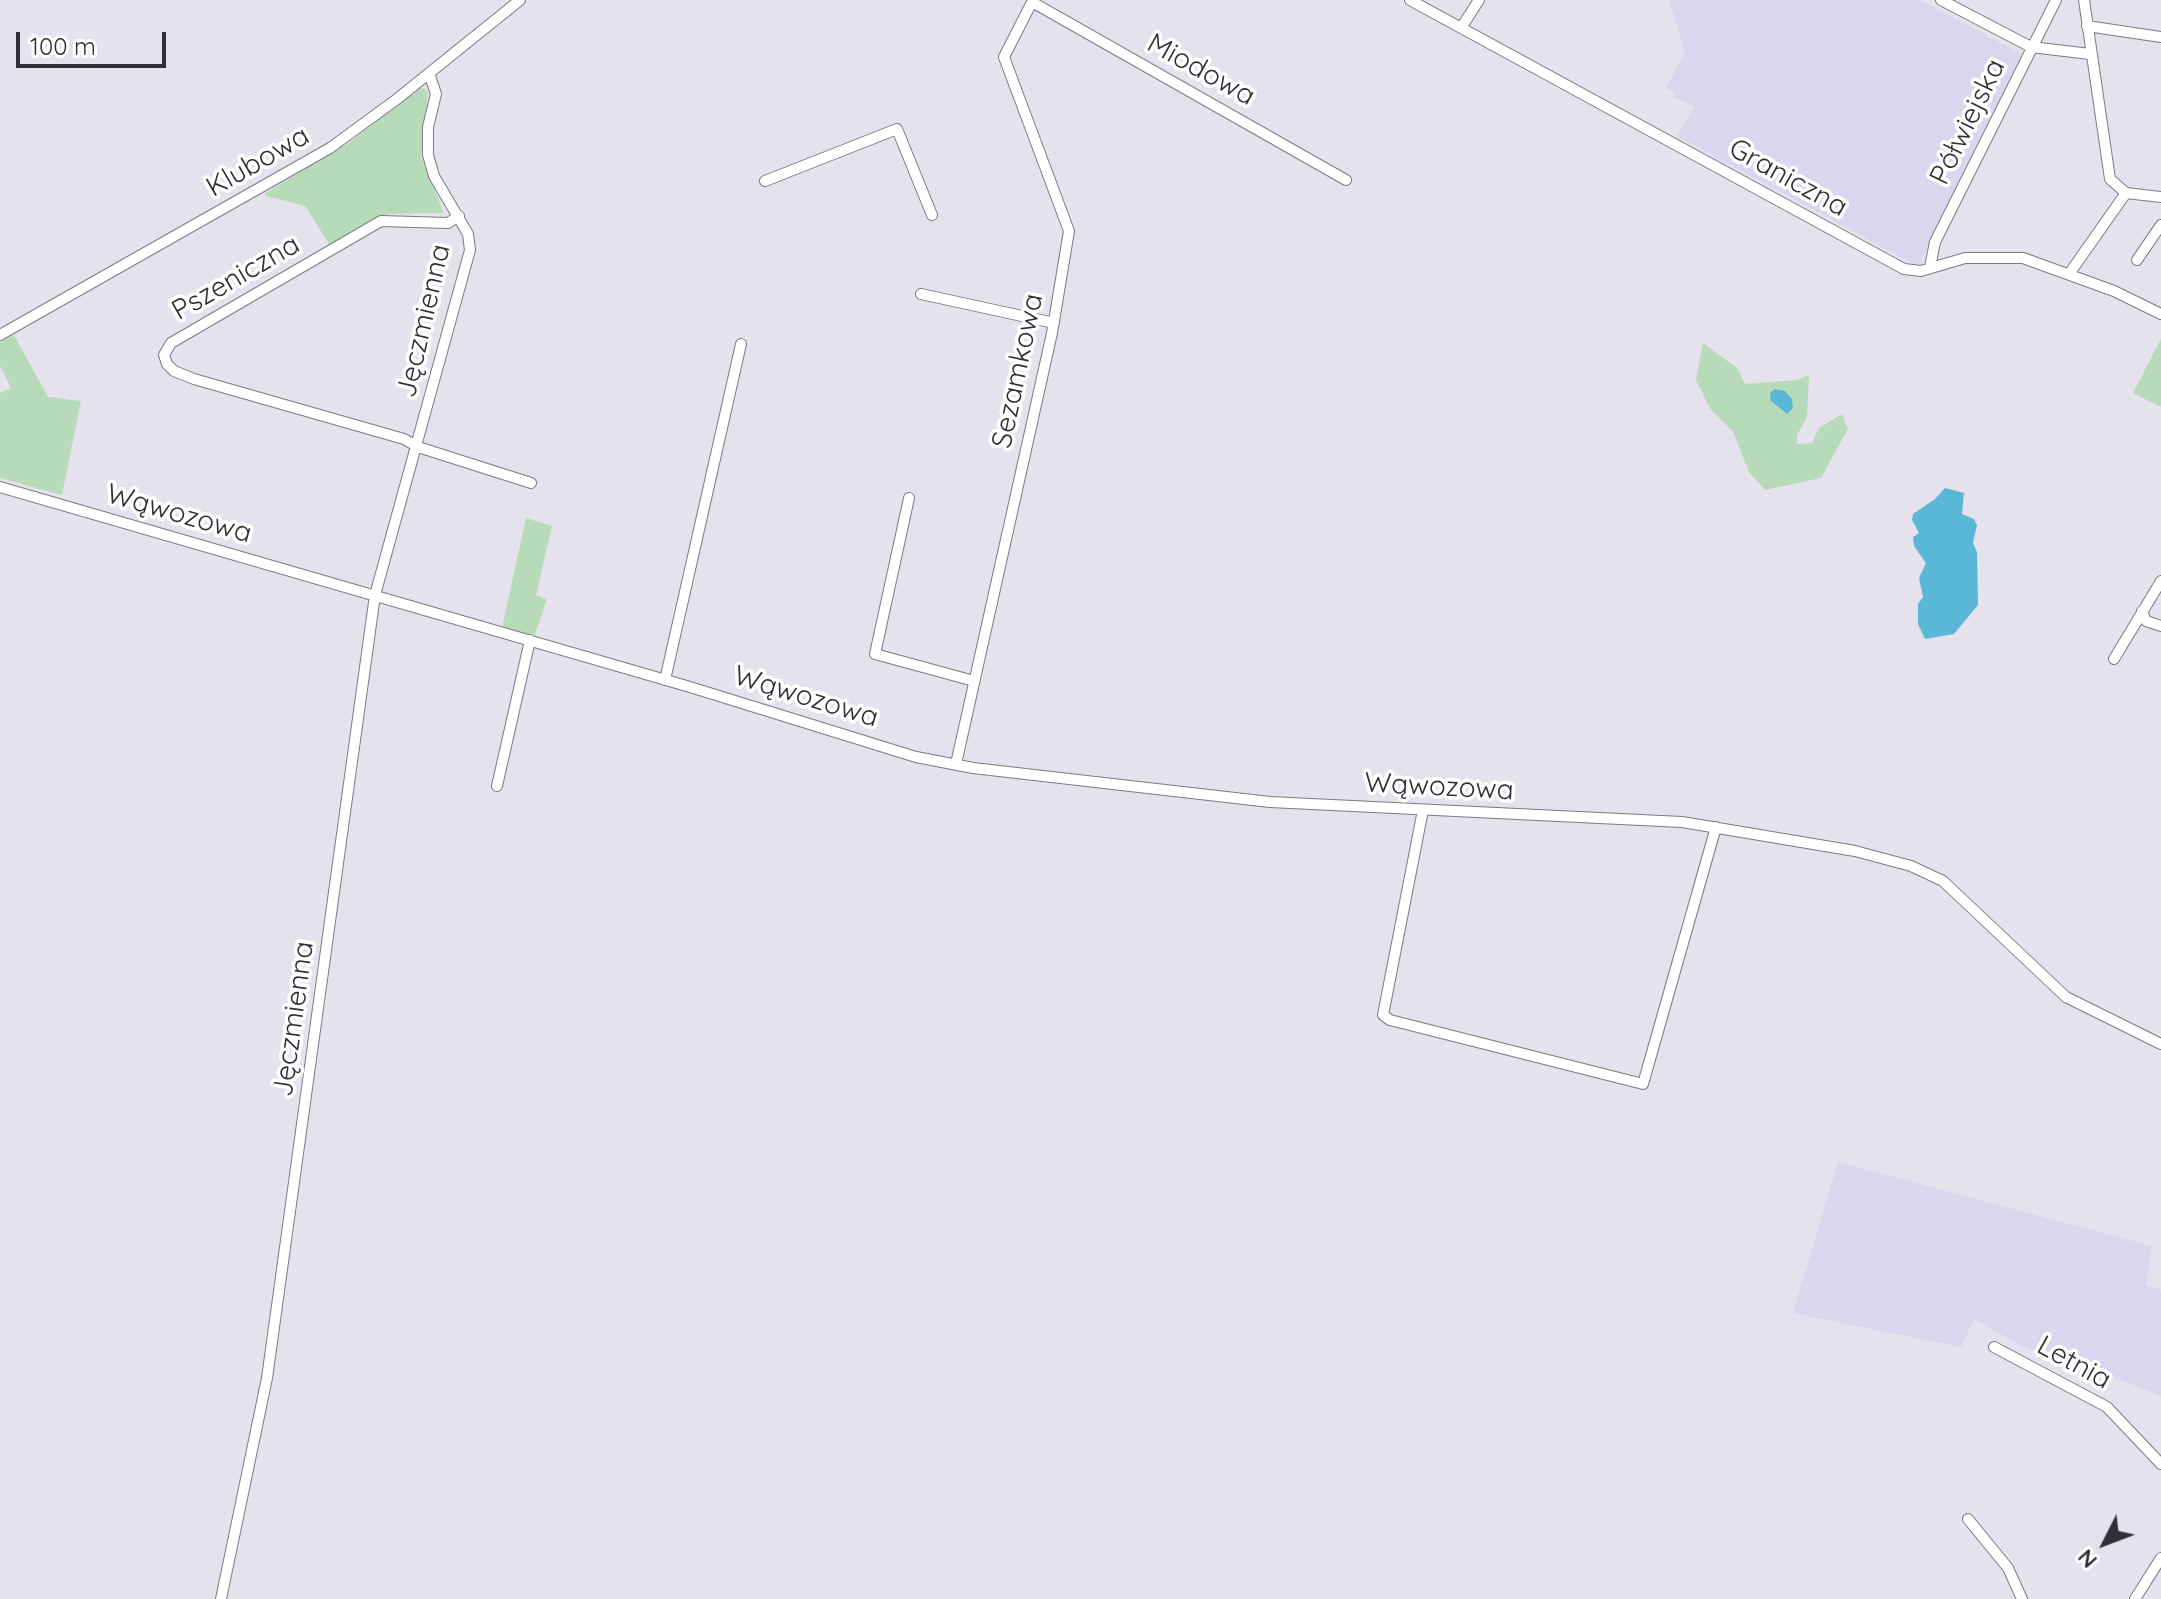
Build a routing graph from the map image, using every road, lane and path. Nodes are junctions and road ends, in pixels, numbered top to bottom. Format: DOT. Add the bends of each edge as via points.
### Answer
graph roads {
  1 [pos="520,0"];
  2 [pos="1410,0"];
  3 [pos="1479,0"];
  4 [pos="1941,0"];
  5 [pos="2056,0"];
  6 [pos="2084,0"];
  7 [pos="1033,1"];
  8 [pos="2087,26"];
  9 [pos="1461,28"];
  10 [pos="2161,37"];
  11 [pos="2031,47"];
  12 [pos="2090,54"];
  13 [pos="429,73"];
  14 [pos="1346,180"];
  15 [pos="765,181"];
  16 [pos="2126,193"];
  17 [pos="2161,197"];
  18 [pos="932,215"];
  19 [pos="459,216"];
  20 [pos="2161,225"];
  21 [pos="2137,260"];
  22 [pos="1930,267"];
  23 [pos="2069,274"];
  24 [pos="921,294"];
  25 [pos="2161,314"];
  26 [pos="1054,323"];
  27 [pos="0,335"];
  28 [pos="741,344"];
  29 [pos="418,447"];
  30 [pos="531,483"];
  31 [pos="0,487"];
  32 [pos="909,498"];
  33 [pos="2161,581"];
  34 [pos="375,595"];
  35 [pos="2142,611"];
  36 [pos="2161,626"];
  37 [pos="530,640"];
  38 [pos="2114,659"];
  39 [pos="665,680"];
  40 [pos="974,681"];
  41 [pos="956,764"];
  42 [pos="497,786"];
  43 [pos="1423,810"];
  44 [pos="1716,827"];
  45 [pos="2161,1044"];
  46 [pos="1994,1347"];
  47 [pos="2160,1466"];
  48 [pos="1968,1519"];
  49 [pos="2161,1558"];
  50 [pos="221,1599"];
  51 [pos="2022,1599"];
  52 [pos="2135,1599"];
  1 -- 13 [label="street, Klubowa"];
  2 -- 9 [label="street, Graniczna"];
  3 -- 9 [label="street"];
  4 -- 11 [label="street"];
  5 -- 11 [label="street, Półwiejska"];
  6 -- 8 [label="street"];
  7 -- 14 [label="street, Miodowa"];
  7 -- 26 [label="street, Sezamkowa" via="1004,57 1069,231"];
  8 -- 10 [label="street"];
  8 -- 12 [label="street"];
  9 -- 22 [label="street, Graniczna" via="1904,269"];
  11 -- 12 [label="street"];
  11 -- 22 [label="street, Półwiejska" via="1935,242"];
  12 -- 16 [label="street" via="2107,170"];
  13 -- 19 [label="street, Jęczmienna" via="436,94 428,155 434,176"];
  13 -- 27 [label="street, Klubowa" via="330,148"];
  15 -- 18 [label="street" via="897,129"];
  16 -- 17 [label="street"];
  16 -- 23 [label="street"];
  19 -- 29 [label="street, Jęczmienna" via="468,234 467,269"];
  19 -- 29 [label="street, Pszeniczna" via="448,223 381,221 171,343 164,355 174,371 194,379"];
  20 -- 21 [label="street"];
  22 -- 23 [label="street, Graniczna" via="1990,256 2023,258"];
  23 -- 25 [label="street, Graniczna"];
  24 -- 26 [label="street"];
  26 -- 40 [label="street, Sezamkowa"];
  28 -- 39 [label="street"];
  29 -- 30 [label="street"];
  29 -- 34 [label="street, Jęczmienna"];
  31 -- 34 [label="street, Wąwozowa"];
  32 -- 40 [label="street" via="875,654"];
  33 -- 35 [label="street"];
  34 -- 37 [label="street, Wąwozowa"];
  34 -- 50 [label="street, Jęczmienna" via="267,1378"];
  35 -- 36 [label="street" via="2146,621"];
  35 -- 38 [label="street"];
  37 -- 39 [label="street, Wąwozowa"];
  37 -- 42 [label="street"];
  39 -- 41 [label="street, Wąwozowa" via="916,757"];
  40 -- 41 [label="street, Sezamkowa"];
  41 -- 43 [label="street, Wąwozowa" via="1270,802"];
  43 -- 44 [label="street, Wąwozowa"];
  43 -- 44 [label="street" via="1383,1015 1643,1084"];
  44 -- 45 [label="street, Wąwozowa" via="1855,851 1943,881 2066,997"];
  46 -- 47 [label="street, Letnia" via="2107,1407"];
  48 -- 51 [label="street" via="2008,1568"];
  49 -- 52 [label="street"];
}
